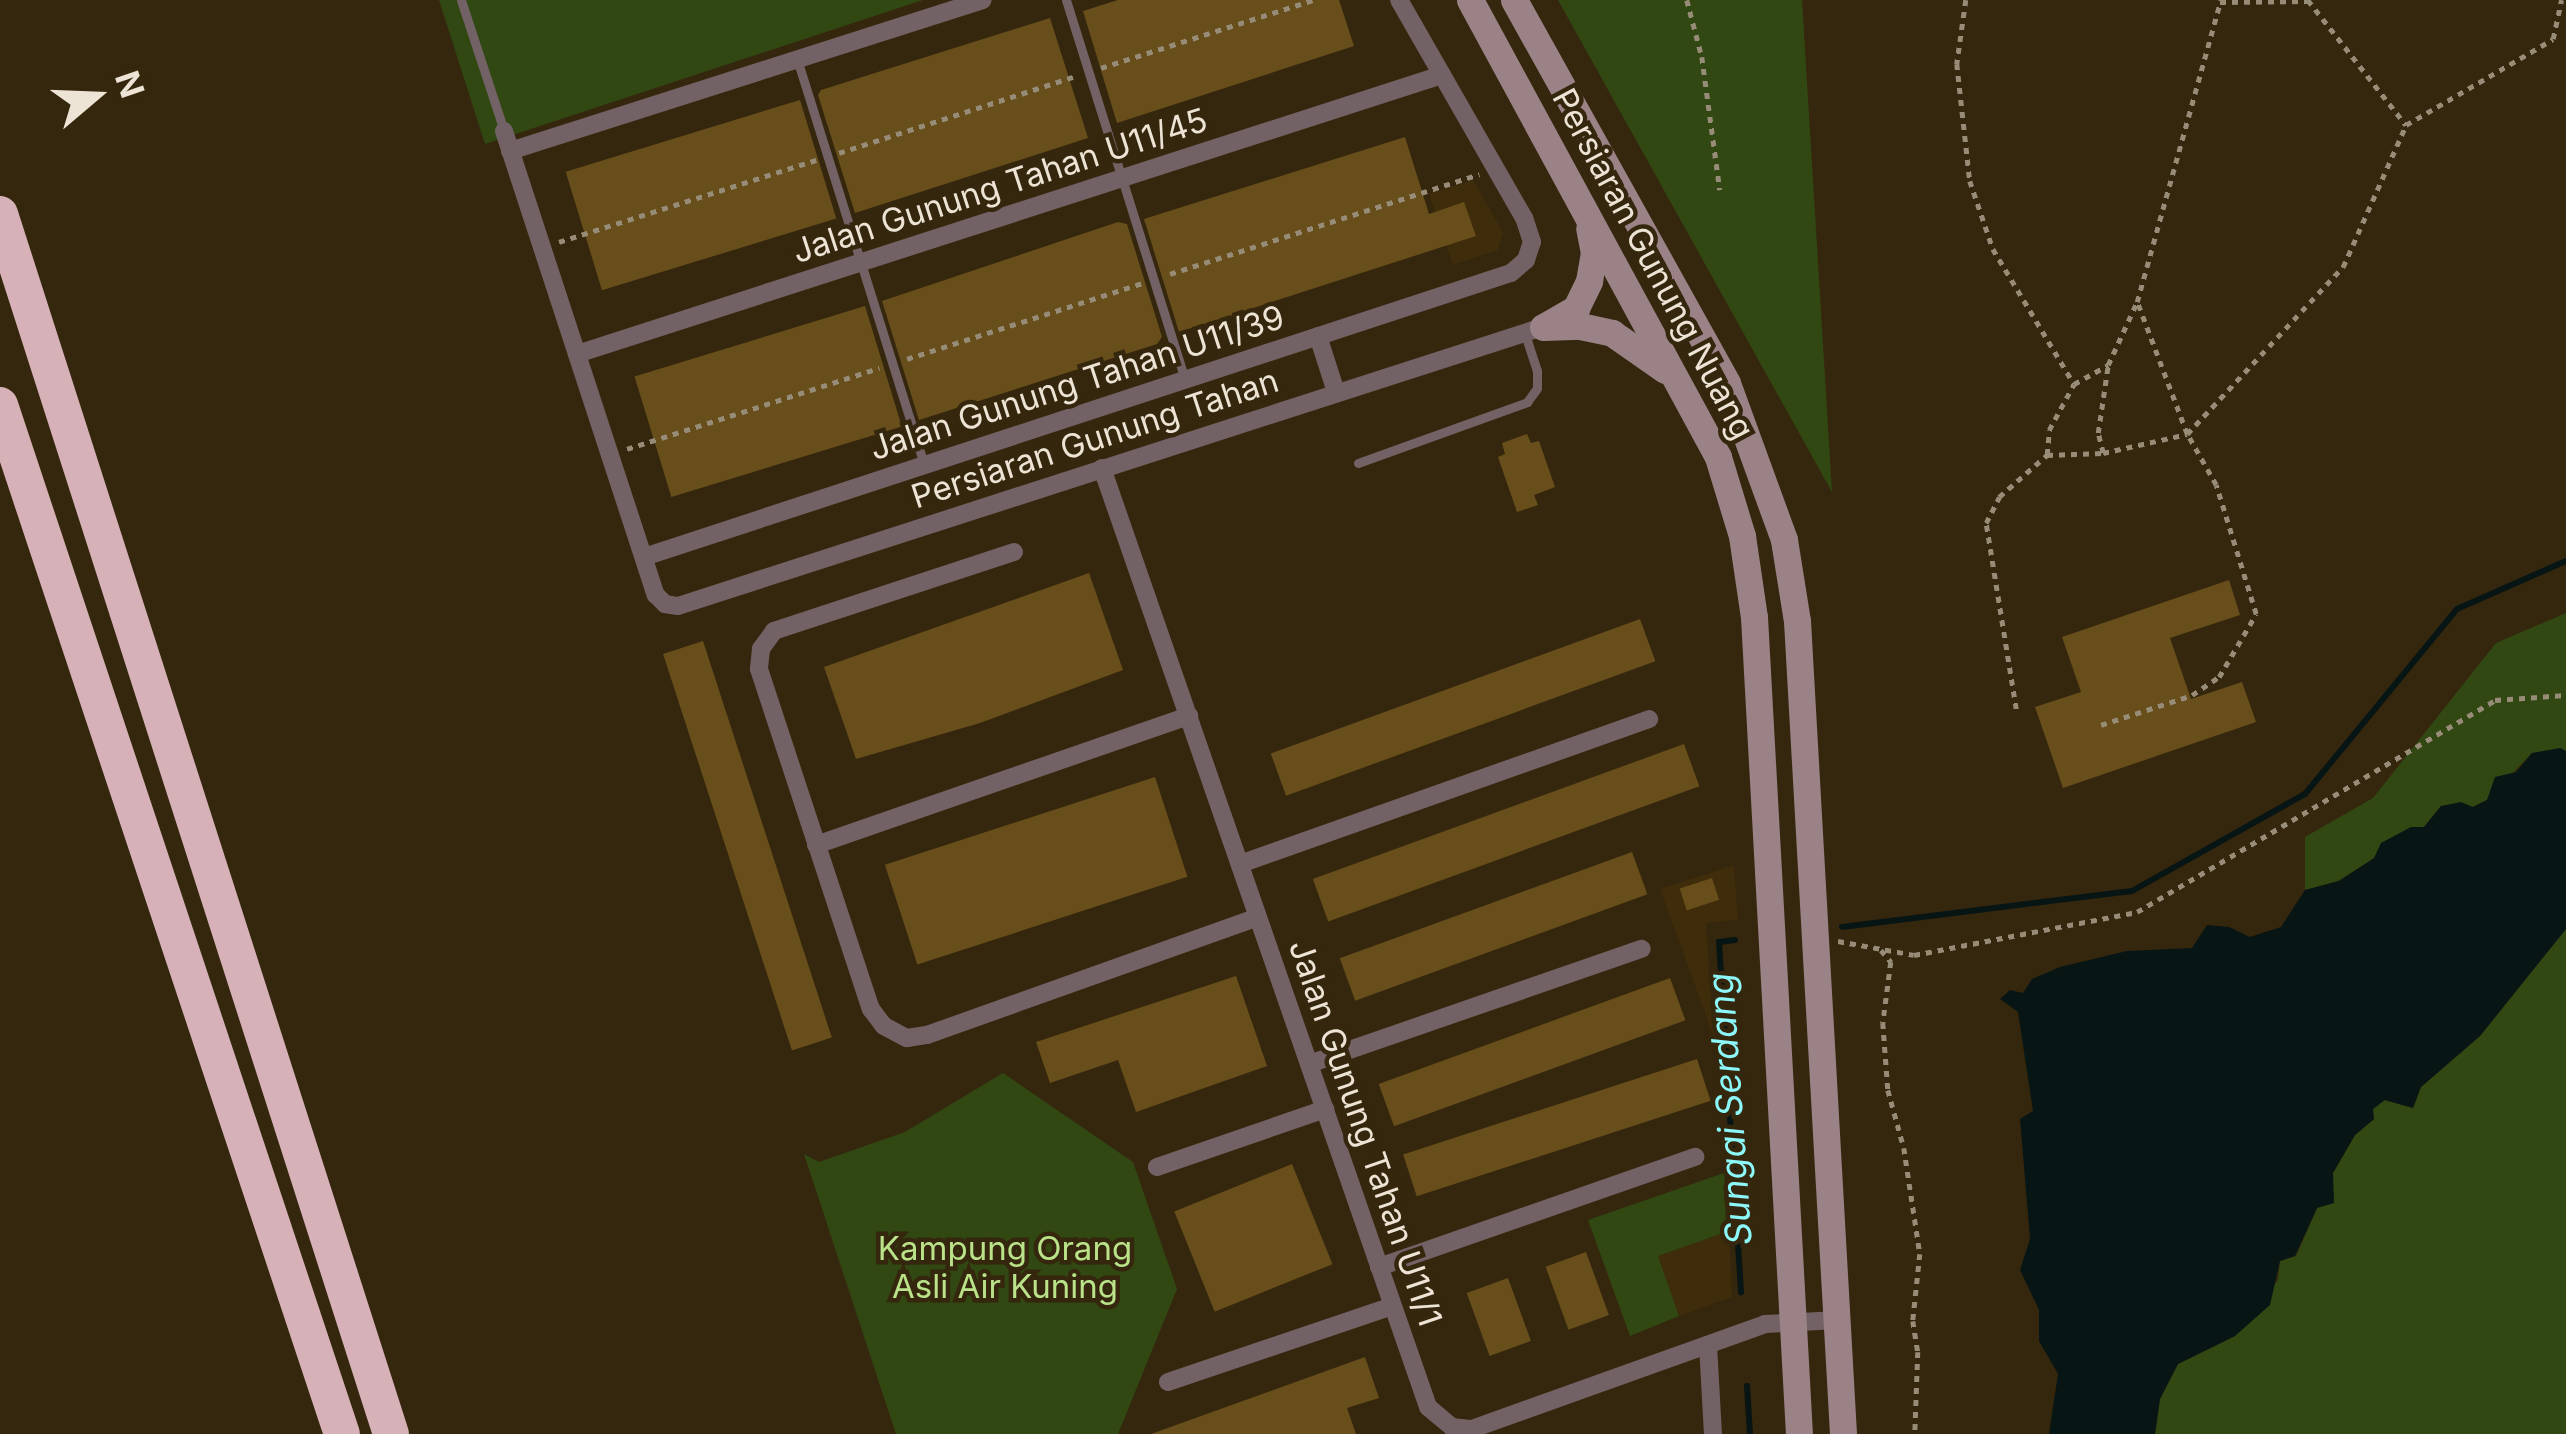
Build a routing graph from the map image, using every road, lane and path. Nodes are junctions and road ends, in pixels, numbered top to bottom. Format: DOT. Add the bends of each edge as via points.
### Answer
graph roads {
  1 [pos="461,0"];
  2 [pos="982,0"];
  3 [pos="1066,0"];
  4 [pos="1313,0"];
  5 [pos="1399,0"];
  6 [pos="1470,0"];
  7 [pos="1514,0"];
  8 [pos="1688,0"];
  9 [pos="1966,0"];
  10 [pos="2308,0"];
  11 [pos="2560,0"];
  12 [pos="2221,1"];
  13 [pos="2287,1"];
  14 [pos="797,59"];
  15 [pos="1089,72"];
  16 [pos="1442,75"];
  17 [pos="2406,125"];
  18 [pos="504,131"];
  19 [pos="511,151"];
  20 [pos="827,156"];
  21 [pos="1496,168"];
  22 [pos="1122,178"];
  23 [pos="1720,190"];
  24 [pos="0,214"];
  25 [pos="1587,217"];
  26 [pos="542,248"];
  27 [pos="861,262"];
  28 [pos="1154,279"];
  29 [pos="2137,302"];
  30 [pos="1534,330"];
  31 [pos="1318,336"];
  32 [pos="577,354"];
  33 [pos="892,364"];
  34 [pos="2108,365"];
  35 [pos="1185,380"];
  36 [pos="1678,381"];
  37 [pos="2074,384"];
  38 [pos="1336,392"];
  39 [pos="0,405"];
  40 [pos="2187,434"];
  41 [pos="2103,453"];
  42 [pos="610,455"];
  43 [pos="2047,455"];
  44 [pos="1358,463"];
  45 [pos="924,465"];
  46 [pos="1102,468"];
  47 [pos="1014,552"];
  48 [pos="644,557"];
  49 [pos="2566,695"];
  50 [pos="2016,709"];
  51 [pos="1189,716"];
  52 [pos="1649,719"];
  53 [pos="2101,725"];
  54 [pos="816,844"];
  55 [pos="1240,864"];
  56 [pos="1258,917"];
  57 [pos="1815,936"];
  58 [pos="1642,949"];
  59 [pos="1879,949"];
  60 [pos="1309,1064"];
  61 [pos="1324,1109"];
  62 [pos="241,1136"];
  63 [pos="1695,1157"];
  64 [pos="1157,1167"];
  65 [pos="1379,1267"];
  66 [pos="1393,1306"];
  67 [pos="1837,1320"];
  68 [pos="1793,1322"];
  69 [pos="1708,1345"];
  70 [pos="1168,1382"];
  71 [pos="1450,1431"];
  72 [pos="391,1433"];
  73 [pos="317,1434"];
  74 [pos="342,1434"];
  75 [pos="1713,1434"];
  76 [pos="1799,1434"];
  77 [pos="1843,1434"];
  78 [pos="1915,1434"];
  1 -- 18 [label="lane"];
  2 -- 14 [label="street"];
  3 -- 15 [label="lane"];
  4 -- 15 [label="path"];
  5 -- 16 [label="street"];
  6 -- 25 [label="street, Persiaran Gunung Nuang"];
  7 -- 57 [label="street, Persiaran Gunung Nuang" via="1673,279 1766,477 1797,621"];
  8 -- 23 [label="path"];
  9 -- 37 [label="path" via="1957,64 1970,181 1993,249"];
  10 -- 13 [label="path"];
  10 -- 17 [label="path"];
  11 -- 17 [label="path" via="2553,39"];
  12 -- 13 [label="path"];
  12 -- 29 [label="path"];
  14 -- 19 [label="street"];
  14 -- 20 [label="lane"];
  15 -- 20 [label="path"];
  15 -- 22 [label="lane"];
  16 -- 21 [label="street"];
  16 -- 22 [label="street, Jalan Gunung Tahan U11/45"];
  17 -- 40 [label="path" via="2343,267"];
  18 -- 19 [label="street"];
  19 -- 26 [label="street"];
  20 -- 26 [label="path"];
  20 -- 27 [label="lane"];
  21 -- 28 [label="path"];
  21 -- 31 [label="street, Jalan Gunung Tahan U11/39" via="1532,242 1526,260 1511,273"];
  22 -- 27 [label="street, Jalan Gunung Tahan U11/45"];
  22 -- 28 [label="lane"];
  24 -- 72 [label="highway"];
  25 -- 30 [label="street" via="1589,281 1576,308"];
  25 -- 36 [label="street, Persiaran Gunung Nuang"];
  26 -- 32 [label="street"];
  27 -- 32 [label="street, Jalan Gunung Tahan U11/45"];
  27 -- 33 [label="lane"];
  28 -- 33 [label="path"];
  28 -- 35 [label="lane"];
  29 -- 34 [label="path"];
  29 -- 40 [label="path"];
  30 -- 36 [label="street" via="1612,333"];
  30 -- 38 [label="street, Persiaran Gunung Tahan"];
  30 -- 44 [label="lane" via="1537,388 1527,402"];
  31 -- 35 [label="street, Jalan Gunung Tahan U11/39"];
  31 -- 38 [label="street"];
  32 -- 42 [label="street"];
  33 -- 42 [label="path"];
  33 -- 45 [label="lane"];
  34 -- 37 [label="path"];
  34 -- 41 [label="path" via="2098,433"];
  35 -- 45 [label="street, Jalan Gunung Tahan U11/39"];
  36 -- 68 [label="street, Persiaran Gunung Nuang" via="1718,457 1754,616"];
  37 -- 43 [label="path" via="2049,430"];
  38 -- 46 [label="street, Persiaran Gunung Tahan"];
  39 -- 62 [label="highway"];
  40 -- 41 [label="path"];
  40 -- 53 [label="path" via="2216,485 2255,614 2219,677 2192,695"];
  41 -- 43 [label="path"];
  42 -- 48 [label="street"];
  43 -- 50 [label="path" via="2000,497 1986,523"];
  45 -- 48 [label="street, Jalan Gunung Tahan U11/39"];
  46 -- 48 [label="street, Persiaran Gunung Tahan" via="678,606 656,595"];
  46 -- 51 [label="street, Jalan Gunung Tahan U11/1"];
  47 -- 54 [label="street" via="774,631 761,649 759,669"];
  49 -- 59 [label="path" via="2495,700 2137,912 1913,955"];
  51 -- 54 [label="street"];
  51 -- 55 [label="street, Jalan Gunung Tahan U11/1"];
  52 -- 55 [label="street"];
  54 -- 56 [label="street" via="871,1009 907,1038"];
  55 -- 56 [label="street, Jalan Gunung Tahan U11/1"];
  56 -- 60 [label="street, Jalan Gunung Tahan U11/1"];
  57 -- 59 [label="path"];
  57 -- 67 [label="street, Persiaran Gunung Nuang"];
  58 -- 60 [label="street"];
  59 -- 78 [label="path" via="1891,962 1883,1023 1888,1090 1920,1254"];
  60 -- 61 [label="street, Jalan Gunung Tahan U11/1"];
  61 -- 64 [label="street"];
  61 -- 65 [label="street, Jalan Gunung Tahan U11/1"];
  62 -- 73 [label="highway" via="273,1289"];
  62 -- 74 [label="highway"];
  63 -- 65 [label="street"];
  65 -- 66 [label="street, Jalan Gunung Tahan U11/1"];
  66 -- 70 [label="street"];
  66 -- 71 [label="street, Jalan Gunung Tahan U11/1" via="1428,1407"];
  67 -- 68 [label="street, Jalan Gunung Tahan U11/1"];
  67 -- 77 [label="street, Persiaran Gunung Nuang"];
  68 -- 69 [label="street, Jalan Gunung Tahan U11/1"];
  68 -- 76 [label="street, Persiaran Gunung Nuang"];
  69 -- 71 [label="street, Jalan Gunung Tahan U11/1" via="1472,1430"];
  69 -- 75 [label="street"];
}
